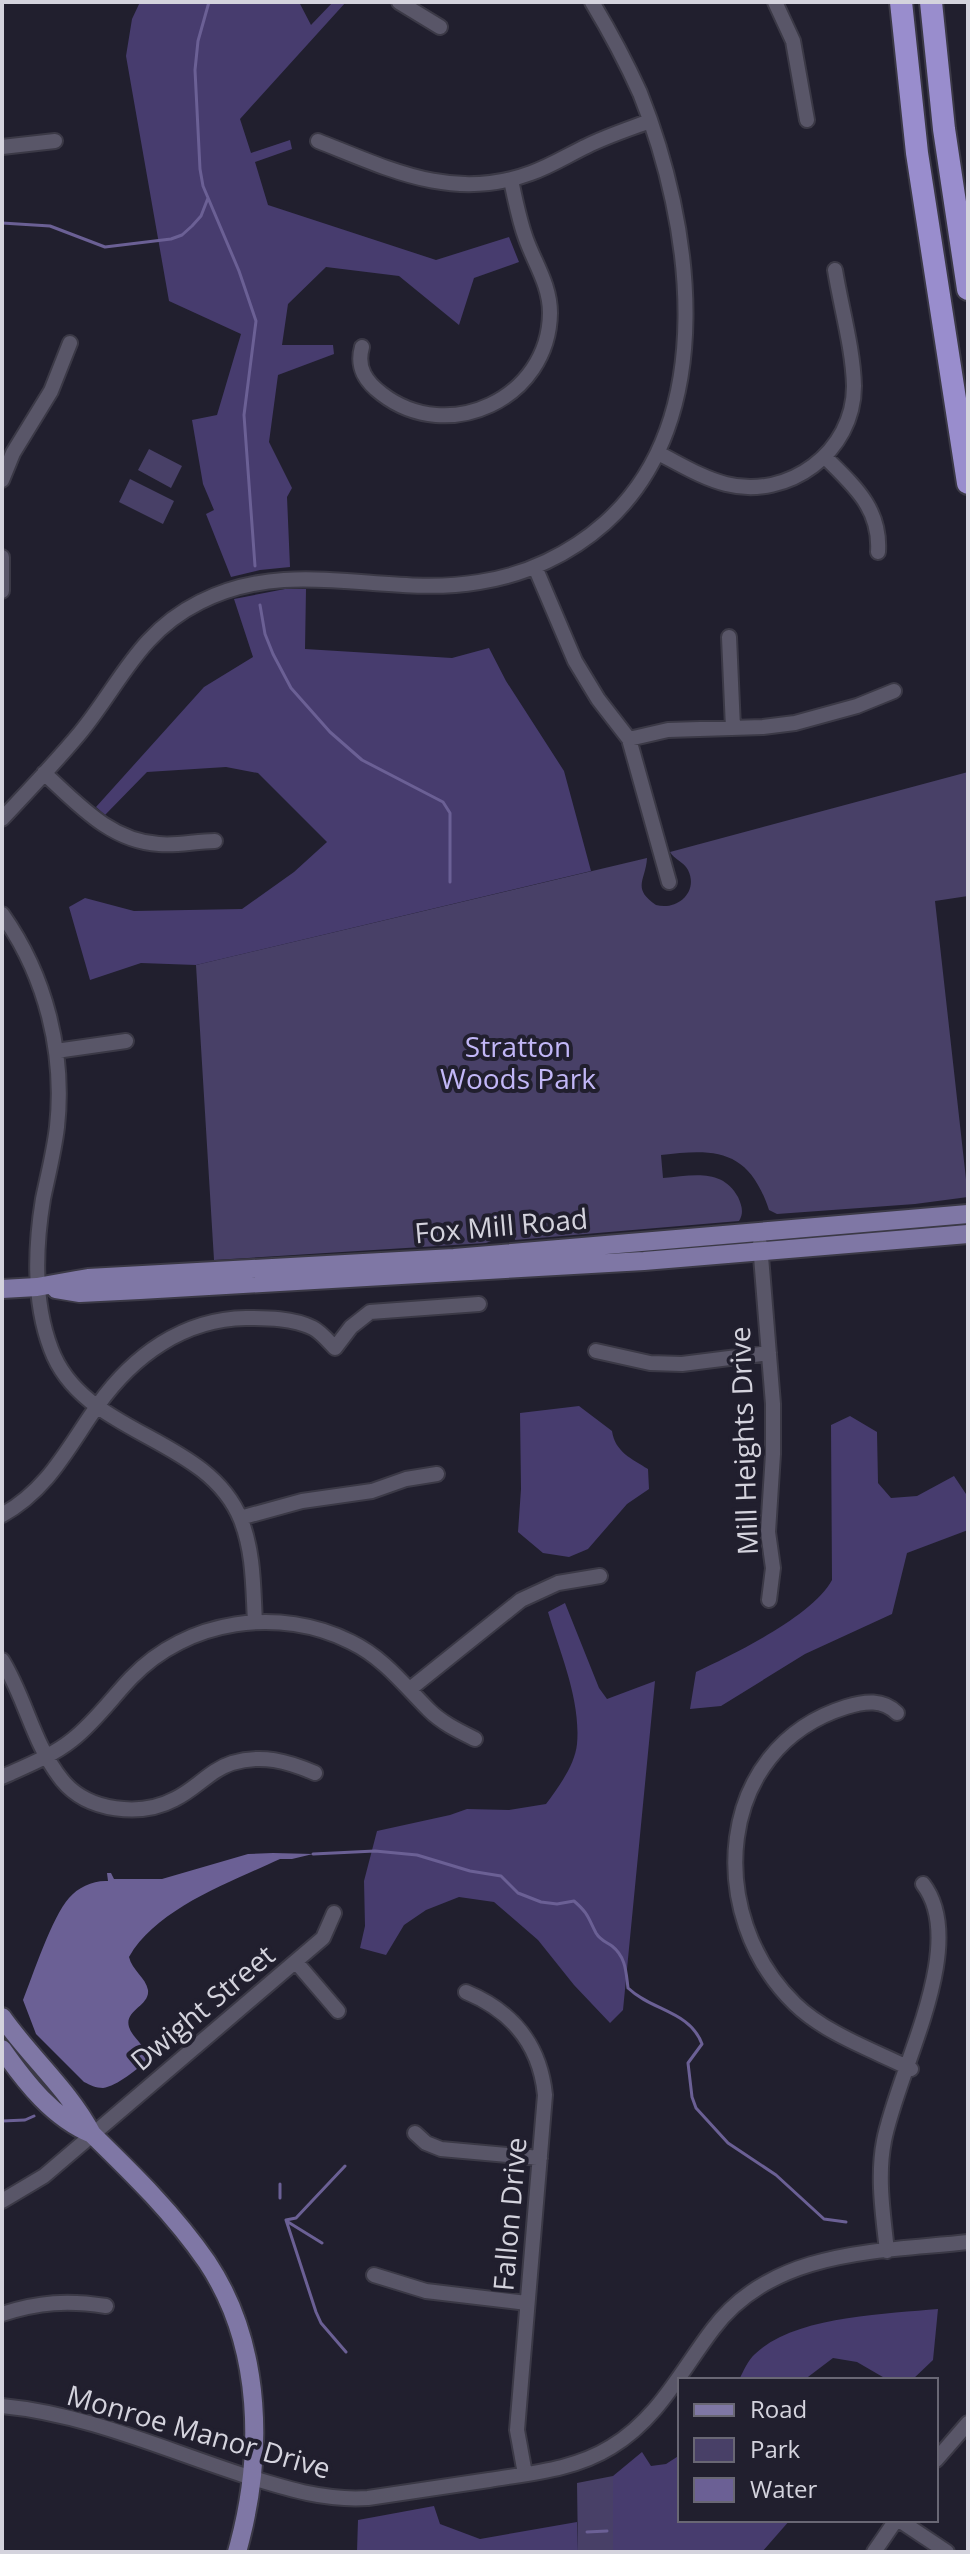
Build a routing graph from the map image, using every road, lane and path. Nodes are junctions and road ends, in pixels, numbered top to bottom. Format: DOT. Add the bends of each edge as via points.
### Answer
graph roads {
  1 [pos="399,2"];
  2 [pos="592,2"];
  3 [pos="775,2"];
  4 [pos="901,2"];
  5 [pos="931,2"];
  6 [pos="440,27"];
  7 [pos="807,120"];
  8 [pos="650,121"];
  9 [pos="55,141"];
  10 [pos="318,141"];
  11 [pos="2,147"];
  12 [pos="511,180"];
  13 [pos="835,270"];
  14 [pos="968,289"];
  15 [pos="70,343"];
  16 [pos="362,347"];
  17 [pos="7,450"];
  18 [pos="658,453"];
  19 [pos="825,457"];
  20 [pos="2,480"];
  21 [pos="968,483"];
  22 [pos="878,552"];
  23 [pos="2,557"];
  24 [pos="535,567"];
  25 [pos="2,591"];
  26 [pos="729,637"];
  27 [pos="894,691"];
  28 [pos="733,728"];
  29 [pos="629,739"];
  30 [pos="44,773"];
  31 [pos="2,819"];
  32 [pos="215,841"];
  33 [pos="669,882"];
  34 [pos="2,914"];
  35 [pos="126,1041"];
  36 [pos="56,1051"];
  37 [pos="968,1214"];
  38 [pos="759,1232"];
  39 [pos="968,1234"];
  40 [pos="760,1251"];
  41 [pos="37,1287"];
  42 [pos="2,1289"];
  43 [pos="479,1304"];
  44 [pos="596,1351"];
  45 [pos="769,1353"];
  46 [pos="98,1406"];
  47 [pos="437,1474"];
  48 [pos="2,1515"];
  49 [pos="240,1518"];
  50 [pos="600,1576"];
  51 [pos="769,1600"];
  52 [pos="255,1622"];
  53 [pos="2,1660"];
  54 [pos="410,1689"];
  55 [pos="897,1713"];
  56 [pos="475,1739"];
  57 [pos="46,1756"];
  58 [pos="315,1773"];
  59 [pos="2,1777"];
  60 [pos="923,1884"];
  61 [pos="334,1913"];
  62 [pos="296,1962"];
  63 [pos="466,1992"];
  64 [pos="338,2011"];
  65 [pos="2,2017"];
  66 [pos="2,2049"];
  67 [pos="911,2069"];
  68 [pos="415,2133"];
  69 [pos="92,2134"];
  70 [pos="540,2158"];
  71 [pos="2,2201"];
  72 [pos="968,2242"];
  73 [pos="887,2251"];
  74 [pos="374,2275"];
  75 [pos="527,2303"];
  76 [pos="106,2306"];
  77 [pos="2,2314"];
  78 [pos="679,2378"];
  79 [pos="678,2380"];
  80 [pos="2,2406"];
  81 [pos="968,2423"];
  82 [pos="938,2458"];
  83 [pos="525,2474"];
  84 [pos="252,2477"];
  85 [pos="896,2522"];
  86 [pos="901,2522"];
  87 [pos="237,2552"];
  88 [pos="874,2552"];
  89 [pos="947,2552"];
  1 -- 6 [label="street"];
  2 -- 8 [label="street"];
  3 -- 7 [label="street" via="793,41"];
  4 -- 21 [label="highway" via="917,153"];
  5 -- 14 [label="highway"];
  8 -- 12 [label="street"];
  8 -- 18 [label="street" via="678,232 685,324 681,384"];
  9 -- 11 [label="street"];
  10 -- 12 [label="street" via="428,181 466,185"];
  12 -- 16 [label="street" via="550,310 541,355 527,378 492,405 463,415 433,416 401,407 377,391 362,371"];
  13 -- 19 [label="street" via="854,387 847,422"];
  15 -- 17 [label="street" via="51,391"];
  17 -- 20 [label="street"];
  18 -- 19 [label="street" via="714,481 753,488 795,478"];
  18 -- 24 [label="street" via="614,515 578,544"];
  19 -- 22 [label="street" via="868,503 877,526"];
  23 -- 25 [label="street"];
  24 -- 29 [label="street" via="575,661"];
  24 -- 30 [label="street" via="458,585 284,578 217,594 181,613 149,639"];
  26 -- 28 [label="street"];
  27 -- 28 [label="street" via="826,716"];
  28 -- 29 [label="street" via="668,730"];
  29 -- 33 [label="street"];
  30 -- 31 [label="street"];
  30 -- 32 [label="street" via="98,822 125,837 163,845"];
  34 -- 36 [label="street" via="34,971"];
  35 -- 36 [label="street"];
  36 -- 41 [label="street" via="57,1129 41,1213"];
  37 -- 38 [label="main road, Fox Mill Road"];
  38 -- 40 [label="street, Mill Heights Drive"];
  38 -- 41 [label="main road, Fox Mill Road" via="454,1258 88,1278"];
  39 -- 40 [label="main road, Fox Mill Road"];
  40 -- 41 [label="main road, Fox Mill Road" via="80,1293"];
  40 -- 45 [label="street, Mill Heights Drive"];
  41 -- 42 [label="main road, Fox Mill Road"];
  41 -- 46 [label="street" via="55,1360 77,1390"];
  43 -- 46 [label="street" via="370,1312 335,1348 314,1328 300,1324 227,1318 183,1331 147,1352"];
  44 -- 45 [label="street" via="682,1364"];
  45 -- 51 [label="street, Mill Heights Drive"];
  46 -- 48 [label="street" via="50,1477"];
  46 -- 49 [label="street" via="198,1466"];
  47 -- 49 [label="street"];
  49 -- 52 [label="street" via="251,1558"];
  50 -- 54 [label="street" via="558,1583 521,1600"];
  52 -- 54 [label="street" via="289,1622 340,1636 377,1658"];
  52 -- 57 [label="street" via="227,1625 171,1647 131,1678 84,1730"];
  53 -- 57 [label="street"];
  54 -- 56 [label="street" via="447,1725"];
  55 -- 67 [label="street" via="884,1704 854,1704 800,1731 779,1749 748,1797 737,1833 734,1874 747,1934 779,1988 819,2023"];
  57 -- 58 [label="street" via="69,1788 117,1809 174,1800 217,1770 243,1760 276,1759"];
  57 -- 59 [label="street"];
  60 -- 67 [label="street" via="945,1909 949,1957 941,2002"];
  61 -- 62 [label="street, Dwight Street" via="323,1938"];
  62 -- 64 [label="street"];
  62 -- 69 [label="street, Dwight Street"];
  63 -- 70 [label="street, Fallon Drive" via="505,2013 536,2055 545,2095"];
  65 -- 69 [label="main road"];
  66 -- 69 [label="main road" via="54,2110"];
  67 -- 73 [label="street" via="892,2112 881,2157"];
  68 -- 70 [label="street" via="441,2149"];
  69 -- 71 [label="street, Dwight Street" via="44,2176"];
  69 -- 84 [label="main road" via="179,2224 230,2304 251,2383"];
  70 -- 75 [label="street, Fallon Drive"];
  72 -- 73 [label="street, Monroe Manor Drive"];
  73 -- 78 [label="street, Monroe Manor Drive" via="815,2261 760,2284 721,2319"];
  74 -- 75 [label="street" via="426,2291"];
  75 -- 83 [label="street, Fallon Drive" via="517,2430"];
  76 -- 77 [label="street" via="72,2301"];
  79 -- 83 [label="street, Monroe Manor Drive" via="632,2433 587,2459"];
  80 -- 84 [label="street, Monroe Manor Drive" via="91,2422"];
  81 -- 82 [label="street"];
  83 -- 84 [label="street, Monroe Manor Drive" via="349,2499 314,2496"];
  84 -- 87 [label="main road"];
  85 -- 88 [label="street"];
  86 -- 89 [label="street"];
}
